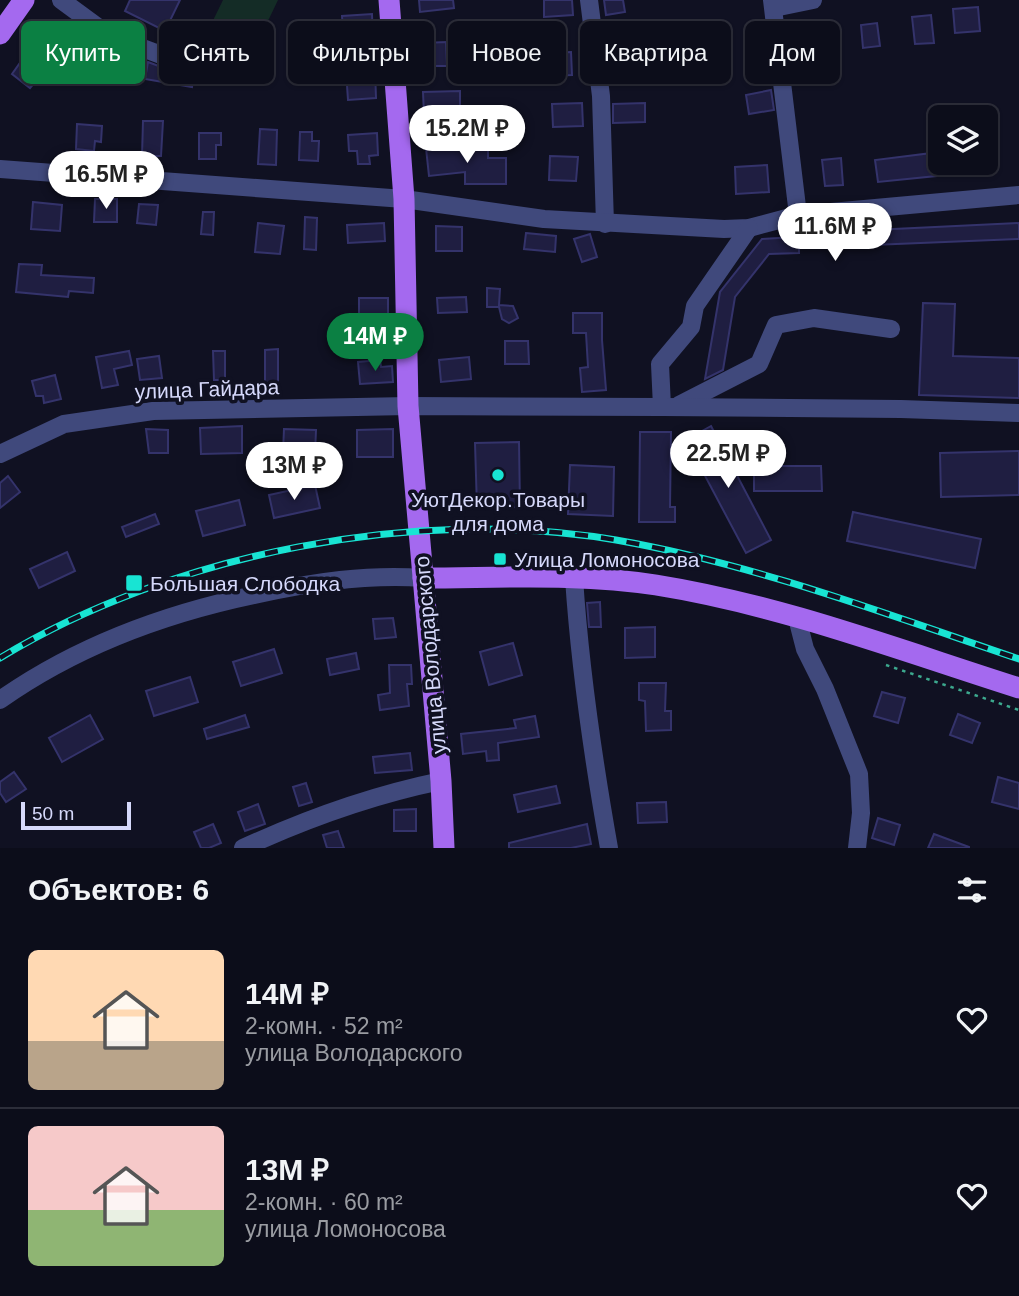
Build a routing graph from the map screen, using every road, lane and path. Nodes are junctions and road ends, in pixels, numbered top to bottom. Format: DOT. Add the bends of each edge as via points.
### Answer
graph roads {
  1 [pos="24,0"];
  2 [pos="61,0"];
  3 [pos="389,0"];
  4 [pos="589,0"];
  5 [pos="813,0"];
  6 [pos="773,4"];
  7 [pos="0,34"];
  8 [pos="159,54"];
  9 [pos="0,169"];
  10 [pos="1019,195"];
  11 [pos="404,199"];
  12 [pos="798,215"];
  13 [pos="605,223"];
  14 [pos="749,228"];
  15 [pos="891,329"];
  16 [pos="408,406"];
  17 [pos="669,407"];
  18 [pos="1019,413"];
  19 [pos="0,454"];
  20 [pos="423,578"];
  21 [pos="574,578"];
  22 [pos="797,618"];
  23 [pos="876,661"];
  24 [pos="1019,688"];
  25 [pos="0,700"];
  26 [pos="1019,710"];
  27 [pos="441,781"];
  28 [pos="243,848"];
  29 [pos="444,848"];
  30 [pos="609,848"];
  31 [pos="857,848"];
  1 -- 7 [label="main road"];
  2 -- 8 [label="street" via="110,36"];
  3 -- 11 [label="main road, улица Володарского"];
  4 -- 13 [label="street" via="601,96"];
  5 -- 6 [label="street"];
  6 -- 12 [label="street"];
  9 -- 11 [label="street"];
  10 -- 12 [label="street"];
  11 -- 13 [label="street"];
  11 -- 16 [label="main road, улица Володарского"];
  12 -- 14 [label="street"];
  13 -- 14 [label="street"];
  14 -- 17 [label="street" via="695,306 691,327 660,364"];
  15 -- 17 [label="street" via="814,318 776,325 759,364"];
  16 -- 17 [label="street, улица Гайдара"];
  16 -- 19 [label="street, улица Гайдара" via="153,411 64,424"];
  16 -- 20 [label="main road, улица Володарского"];
  17 -- 18 [label="street, улица Гайдара"];
  20 -- 21 [label="main road"];
  20 -- 25 [label="street" via="336,580 217,602 98,643"];
  20 -- 27 [label="main road, улица Володарского"];
  21 -- 22 [label="main road" via="655,585"];
  21 -- 30 [label="street" via="578,648"];
  22 -- 24 [label="main road"];
  22 -- 31 [label="street" via="805,649 859,774"];
  23 -- 26 [label="path"];
  27 -- 28 [label="street" via="321,816"];
  27 -- 29 [label="main road, улица Володарского"];
}
